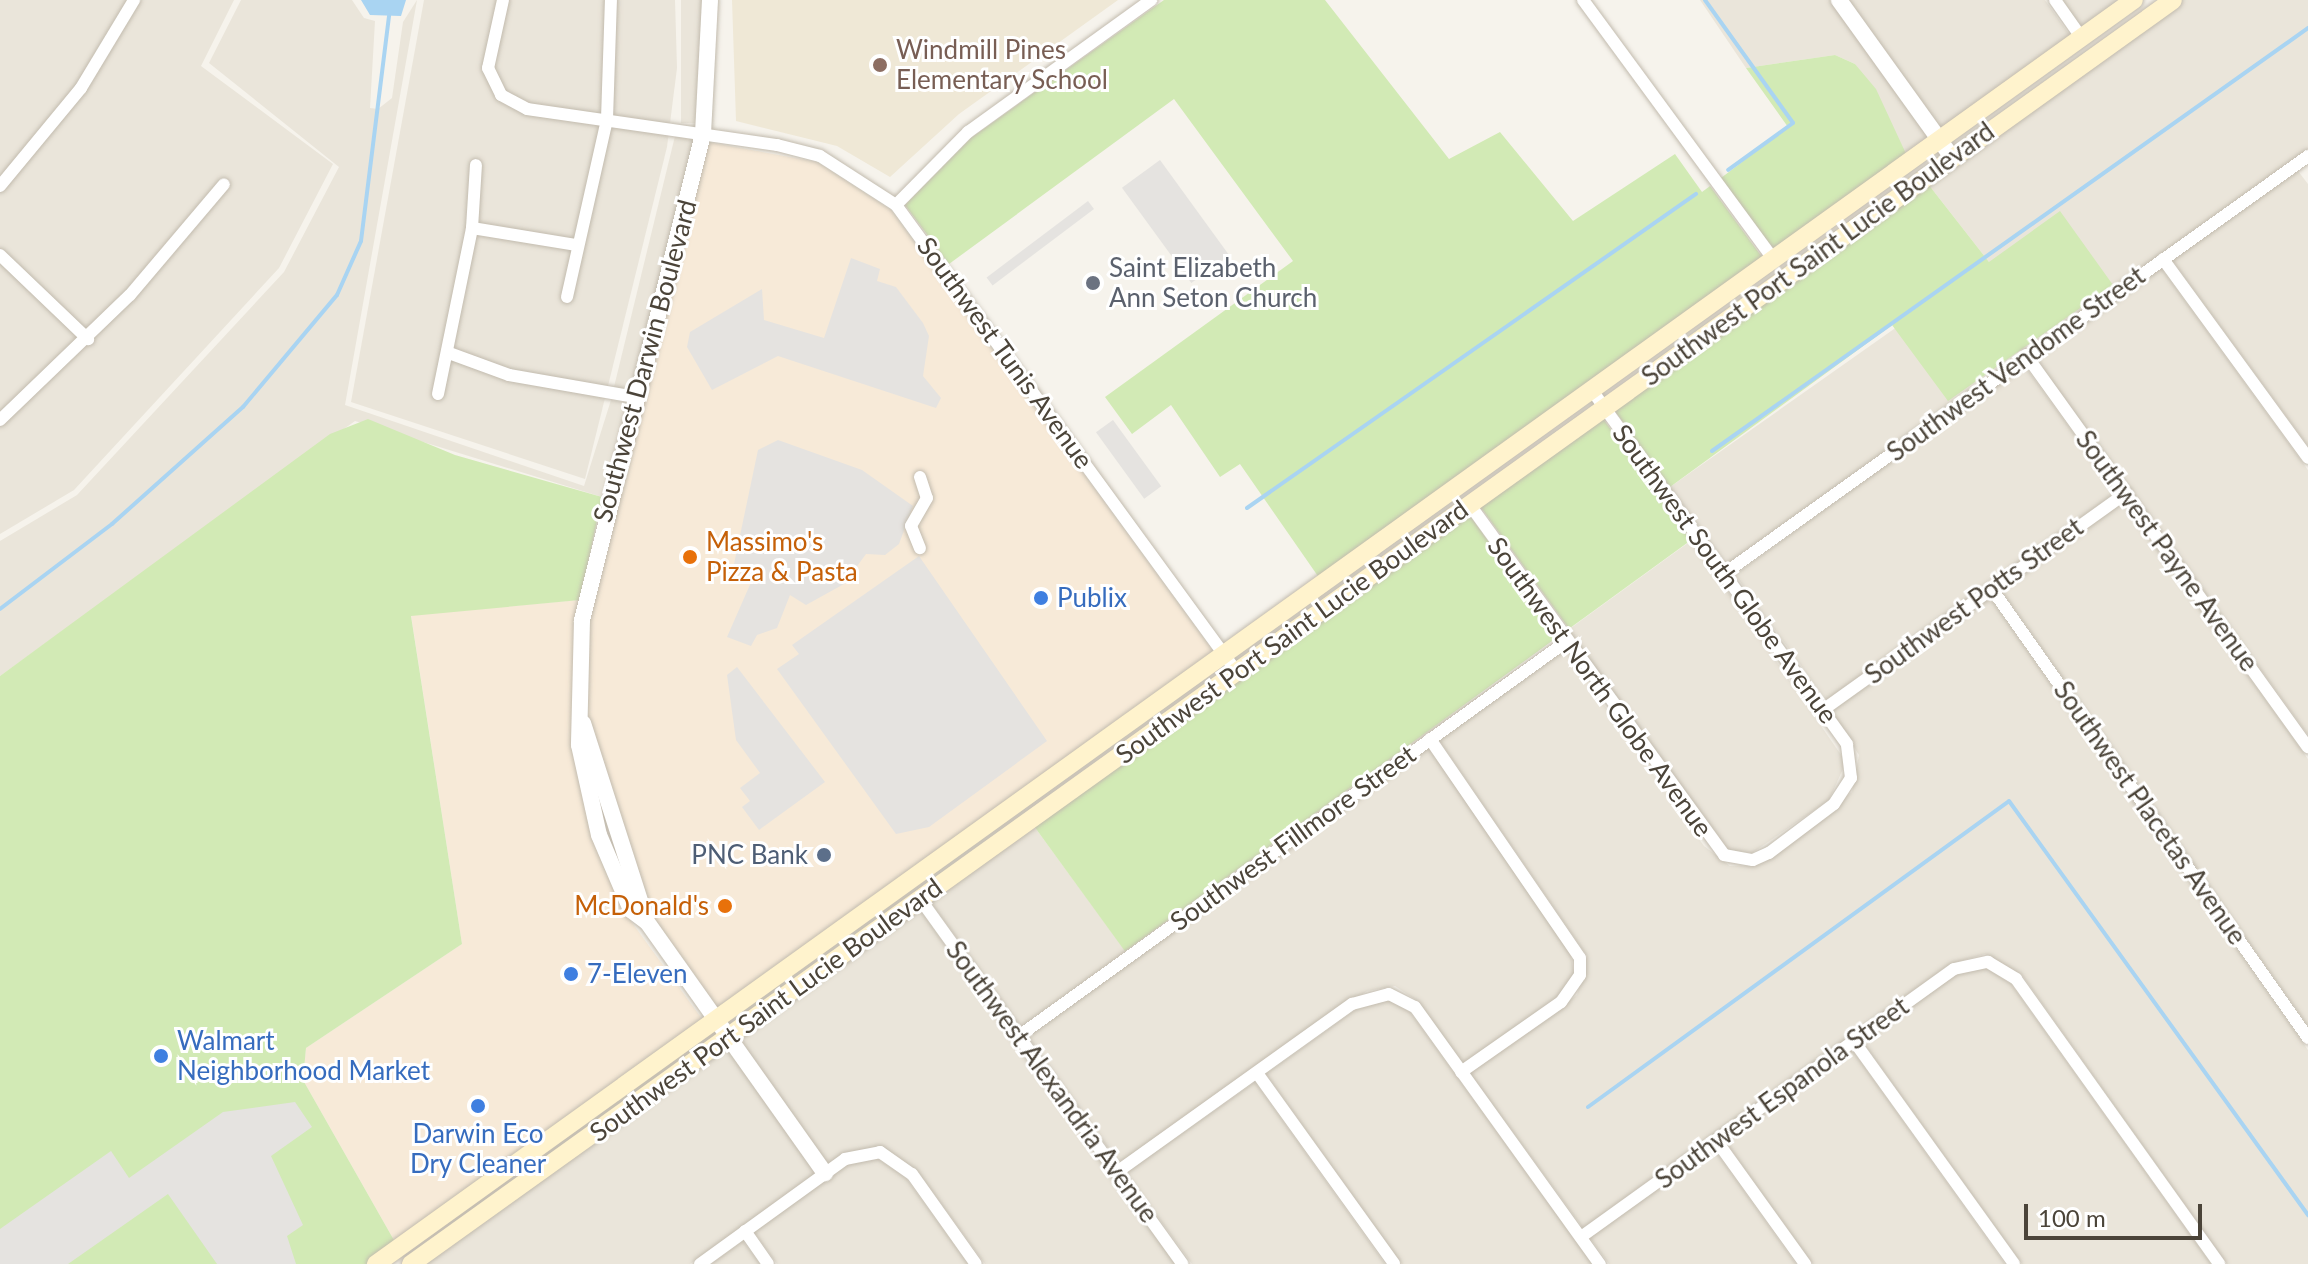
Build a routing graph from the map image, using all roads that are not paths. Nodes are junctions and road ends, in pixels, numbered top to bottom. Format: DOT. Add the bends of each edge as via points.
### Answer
graph roads {
  1 [pos="134,0"];
  2 [pos="503,0"];
  3 [pos="611,0"];
  4 [pos="710,0"];
  5 [pos="1151,0"];
  6 [pos="1583,0"];
  7 [pos="1839,0"];
  8 [pos="2055,0"];
  9 [pos="2134,0"];
  10 [pos="2173,0"];
  11 [pos="2081,37"];
  12 [pos="607,119"];
  13 [pos="703,134"];
  14 [pos="1939,139"];
  15 [pos="1952,157"];
  16 [pos="2305,164"];
  17 [pos="476,165"];
  18 [pos="224,184"];
  19 [pos="0,186"];
  20 [pos="896,205"];
  21 [pos="472,228"];
  22 [pos="576,245"];
  23 [pos="0,255"];
  24 [pos="2163,259"];
  25 [pos="1774,260"];
  26 [pos="567,297"];
  27 [pos="88,339"];
  28 [pos="449,353"];
  29 [pos="2026,355"];
  30 [pos="1592,390"];
  31 [pos="438,394"];
  32 [pos="635,397"];
  33 [pos="1605,407"];
  34 [pos="0,420"];
  35 [pos="2308,458"];
  36 [pos="920,477"];
  37 [pos="2126,493"];
  38 [pos="1470,505"];
  39 [pos="920,548"];
  40 [pos="1725,573"];
  41 [pos="1992,589"];
  42 [pos="1567,641"];
  43 [pos="1224,653"];
  44 [pos="1236,671"];
  45 [pos="1823,710"];
  46 [pos="1430,739"];
  47 [pos="2308,747"];
  48 [pos="1852,761"];
  49 [pos="942,856"];
  50 [pos="921,900"];
  51 [pos="715,1023"];
  52 [pos="1019,1036"];
  53 [pos="2308,1038"];
  54 [pos="728,1040"];
  55 [pos="1854,1041"];
  56 [pos="1461,1072"];
  57 [pos="1257,1073"];
  58 [pos="1716,1140"];
  59 [pos="1117,1172"];
  60 [pos="825,1173"];
  61 [pos="432,1223"];
  62 [pos="745,1231"];
  63 [pos="1581,1237"];
  64 [pos="376,1264"];
  65 [pos="411,1264"];
  66 [pos="700,1264"];
  67 [pos="768,1264"];
  68 [pos="976,1264"];
  69 [pos="1183,1264"];
  70 [pos="1394,1264"];
  71 [pos="1600,1264"];
  72 [pos="1805,1264"];
  73 [pos="2014,1264"];
  74 [pos="2219,1264"];
  1 -- 19 [label="street" via="81,88"];
  2 -- 12 [label="street, Southwest Tunis Avenue" via="488,68 501,95 527,109"];
  3 -- 12 [label="street"];
  4 -- 13 [label="street, Southwest Darwin Boulevard"];
  5 -- 20 [label="street" via="968,132"];
  6 -- 25 [label="street"];
  7 -- 14 [label="street"];
  8 -- 11 [label="street"];
  9 -- 11 [label="main road, Southwest Port Saint Lucie Boulevard"];
  10 -- 15 [label="main road, Southwest Port Saint Lucie Boulevard"];
  11 -- 14 [label="main road, Southwest Port Saint Lucie Boulevard"];
  12 -- 13 [label="street, Southwest Tunis Avenue"];
  12 -- 22 [label="street"];
  13 -- 20 [label="street, Southwest Tunis Avenue" via="820,156"];
  13 -- 32 [label="street, Southwest Darwin Boulevard"];
  14 -- 15 [label="street"];
  14 -- 25 [label="main road, Southwest Port Saint Lucie Boulevard"];
  15 -- 33 [label="main road, Southwest Port Saint Lucie Boulevard"];
  16 -- 24 [label="street, Southwest Vendome Street"];
  17 -- 21 [label="street"];
  18 -- 27 [label="street"];
  20 -- 43 [label="street, Southwest Tunis Avenue"];
  21 -- 22 [label="street"];
  21 -- 28 [label="street"];
  22 -- 26 [label="street"];
  23 -- 27 [label="street"];
  24 -- 29 [label="street, Southwest Vendome Street"];
  24 -- 35 [label="street"];
  25 -- 30 [label="main road, Southwest Port Saint Lucie Boulevard"];
  27 -- 34 [label="street"];
  28 -- 31 [label="street"];
  28 -- 32 [label="street" via="509,375"];
  29 -- 37 [label="street, Southwest Payne Avenue"];
  29 -- 40 [label="street, Southwest Vendome Street"];
  30 -- 33 [label="street, Southwest South Globe Avenue"];
  30 -- 43 [label="main road, Southwest Port Saint Lucie Boulevard"];
  32 -- 51 [label="street, Southwest Darwin Boulevard" via="582,620 582,721 647,922"];
  33 -- 38 [label="main road, Southwest Port Saint Lucie Boulevard"];
  33 -- 40 [label="street, Southwest South Globe Avenue"];
  36 -- 39 [label="street" via="927,498 911,526"];
  37 -- 41 [label="street, Southwest Potts Street"];
  37 -- 47 [label="street, Southwest Payne Avenue"];
  38 -- 42 [label="street, Southwest North Globe Avenue"];
  38 -- 44 [label="main road, Southwest Port Saint Lucie Boulevard"];
  40 -- 45 [label="street, Southwest South Globe Avenue"];
  41 -- 45 [label="street, Southwest Potts Street"];
  41 -- 53 [label="street, Southwest Placetas Avenue"];
  42 -- 46 [label="street, Southwest Fillmore Street"];
  42 -- 48 [label="street, Southwest North Globe Avenue" via="1710,842 1737,860 1769,853 1834,804"];
  43 -- 44 [label="street, Southwest Tunis Avenue"];
  43 -- 49 [label="main road, Southwest Port Saint Lucie Boulevard"];
  44 -- 50 [label="main road, Southwest Port Saint Lucie Boulevard"];
  45 -- 48 [label="street, Southwest South Globe Avenue"];
  46 -- 52 [label="street, Southwest Fillmore Street"];
  46 -- 56 [label="street" via="1580,958 1580,975 1561,1002"];
  49 -- 50 [label="main road"];
  49 -- 51 [label="main road, Southwest Port Saint Lucie Boulevard"];
  50 -- 52 [label="street, Southwest Alexandria Avenue"];
  50 -- 54 [label="main road, Southwest Port Saint Lucie Boulevard"];
  51 -- 54 [label="street, Southwest Darwin Boulevard"];
  51 -- 61 [label="main road, Southwest Port Saint Lucie Boulevard"];
  52 -- 59 [label="street, Southwest Alexandria Avenue"];
  54 -- 60 [label="street, Southwest Darwin Boulevard"];
  54 -- 65 [label="main road, Southwest Port Saint Lucie Boulevard"];
  55 -- 58 [label="street, Southwest Espanola Street"];
  55 -- 73 [label="street"];
  55 -- 74 [label="street, Southwest Espanola Street" via="1954,969 1988,962 2016,979"];
  56 -- 57 [label="street" via="1415,1007 1389,994 1352,1004"];
  56 -- 63 [label="street"];
  57 -- 59 [label="street"];
  57 -- 70 [label="street"];
  58 -- 63 [label="street, Southwest Espanola Street"];
  58 -- 72 [label="street"];
  59 -- 69 [label="street, Southwest Alexandria Avenue"];
  60 -- 62 [label="street"];
  60 -- 68 [label="street" via="862,1153 897,1160"];
  61 -- 64 [label="main road, Southwest Port Saint Lucie Boulevard"];
  61 -- 65 [label="main road"];
  62 -- 66 [label="street"];
  62 -- 67 [label="street"];
  63 -- 71 [label="street"];
}
